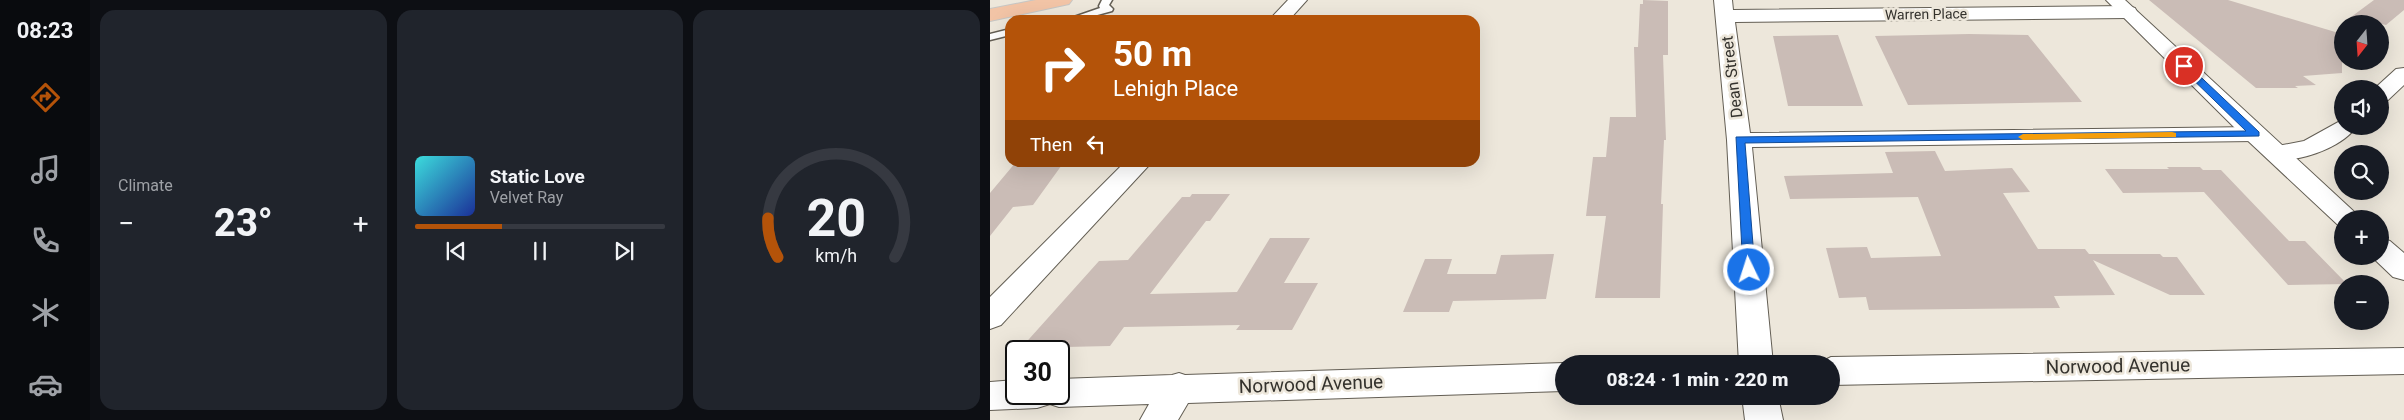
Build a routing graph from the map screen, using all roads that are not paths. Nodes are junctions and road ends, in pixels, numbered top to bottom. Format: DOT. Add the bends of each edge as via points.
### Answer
graph roads {
  1 [pos="1063,0"];
  2 [pos="1298,0"];
  3 [pos="1107,5"];
  4 [pos="2121,6"];
  5 [pos="1724,8"];
  6 [pos="990,15"];
  7 [pos="1084,15"];
  8 [pos="1283,15"];
  9 [pos="1005,33"];
  10 [pos="990,37"];
  11 [pos="2404,74"];
  12 [pos="2389,87"];
  13 [pos="2255,134"];
  14 [pos="2334,135"];
  15 [pos="1739,140"];
  16 [pos="2276,153"];
  17 [pos="1135,167"];
  18 [pos="2338,210"];
  19 [pos="2389,256"];
  20 [pos="2404,270"];
  21 [pos="990,317"];
  22 [pos="1755,355"];
  23 [pos="2404,361"];
  24 [pos="1840,371"];
  25 [pos="1555,377"];
  26 [pos="1179,387"];
  27 [pos="1070,392"];
  28 [pos="1005,395"];
  29 [pos="990,396"];
  30 [pos="1762,405"];
  31 [pos="1159,420"];
  32 [pos="1764,420"];
  1 -- 6 [label="main road"];
  2 -- 8 [label="street"];
  3 -- 7 [label="lane"];
  4 -- 5 [label="street, Warren Place"];
  4 -- 13 [label="street"];
  5 -- 15 [label="street, Dean Street"];
  9 -- 10 [label="lane"];
  11 -- 12 [label="street"];
  13 -- 15 [label="street"];
  13 -- 16 [label="street"];
  14 -- 16 [label="street" via="2310,149"];
  15 -- 22 [label="street, Dean Street"];
  16 -- 18 [label="street"];
  17 -- 21 [label="street"];
  19 -- 20 [label="street"];
  23 -- 24 [label="street, Norwood Avenue"];
  25 -- 26 [label="street, Norwood Avenue"];
  26 -- 27 [label="street, Norwood Avenue"];
  26 -- 31 [label="street"];
  28 -- 29 [label="street"];
  30 -- 32 [label="street"];
}
